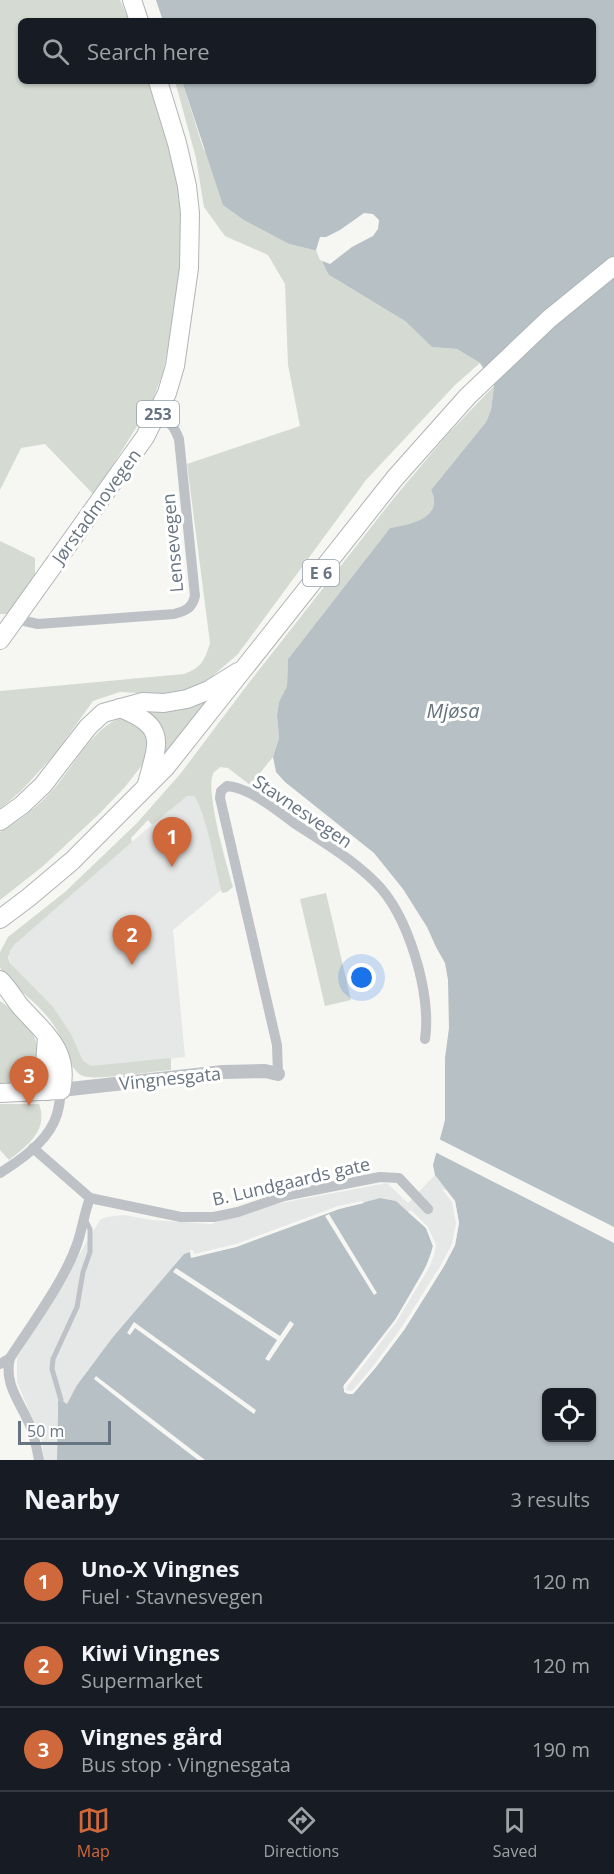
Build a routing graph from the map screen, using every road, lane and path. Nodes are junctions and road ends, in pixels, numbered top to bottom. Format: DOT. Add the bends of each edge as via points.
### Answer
graph roads {
  1 [pos="132,0"];
  2 [pos="138,18"];
  3 [pos="159,84"];
  4 [pos="614,266"];
  5 [pos="157,417"];
  6 [pos="15,619"];
  7 [pos="0,640"];
  8 [pos="245,668"];
  9 [pos="120,708"];
  10 [pos="146,788"];
  11 [pos="0,821"];
  12 [pos="5,915"];
  13 [pos="0,931"];
  14 [pos="0,980"];
  15 [pos="0,995"];
  16 [pos="20,1005"];
  17 [pos="425,1039"];
  18 [pos="278,1074"];
  19 [pos="54,1091"];
  20 [pos="0,1094"];
  21 [pos="33,1148"];
  22 [pos="0,1173"];
  23 [pos="90,1198"];
  24 [pos="428,1209"];
  25 [pos="83,1215"];
  26 [pos="5,1361"];
  27 [pos="61,1400"];
  28 [pos="39,1460"];
  1 -- 2 [label="main road"];
  3 -- 5 [label="main road, Jørstadmovegen / 253" via="184,169 191,244 175,366"];
  4 -- 8 [label="main road, E 6" via="549,319 468,396 395,478"];
  5 -- 6 [label="main road, Jørstadmovegen / 253" via="120,475"];
  5 -- 6 [label="street, Lensevegen" via="174,427 179,439 195,596 190,608 174,614 38,624"];
  6 -- 7 [label="main road, Jørstadmovegen / 253"];
  8 -- 9 [label="main road" via="188,699"];
  8 -- 10 [label="main road, E 6"];
  9 -- 10 [label="main road" via="146,720 154,731 156,747"];
  9 -- 11 [label="main road" via="103,713 93,722 43,785"];
  10 -- 12 [label="main road, E 6" via="72,861"];
  12 -- 13 [label="main road"];
  14 -- 16 [label="main road"];
  15 -- 16 [label="main road"];
  16 -- 19 [label="main road" via="60,1053 64,1076"];
  17 -- 18 [label="street, Stavnesvegen" via="423,983 408,938 387,896 358,867 293,822 237,786 227,786 220,798 277,1045"];
  18 -- 19 [label="street, Vingnesgata" via="222,1072"];
  19 -- 20 [label="main road, Vingnesgata"];
  19 -- 21 [label="street" via="55,1120"];
  21 -- 22 [label="street"];
  21 -- 23 [label="street"];
  23 -- 24 [label="street, B. Lundgaards gate" via="181,1217 214,1217 284,1196 393,1177 399,1178"];
  23 -- 25 [label="street"];
  25 -- 26 [label="street" via="79,1238 65,1268"];
  25 -- 27 [label="lane" via="90,1229 90,1252 82,1272 77,1307 53,1359"];
  26 -- 28 [label="street" via="8,1377 31,1426"];
}
